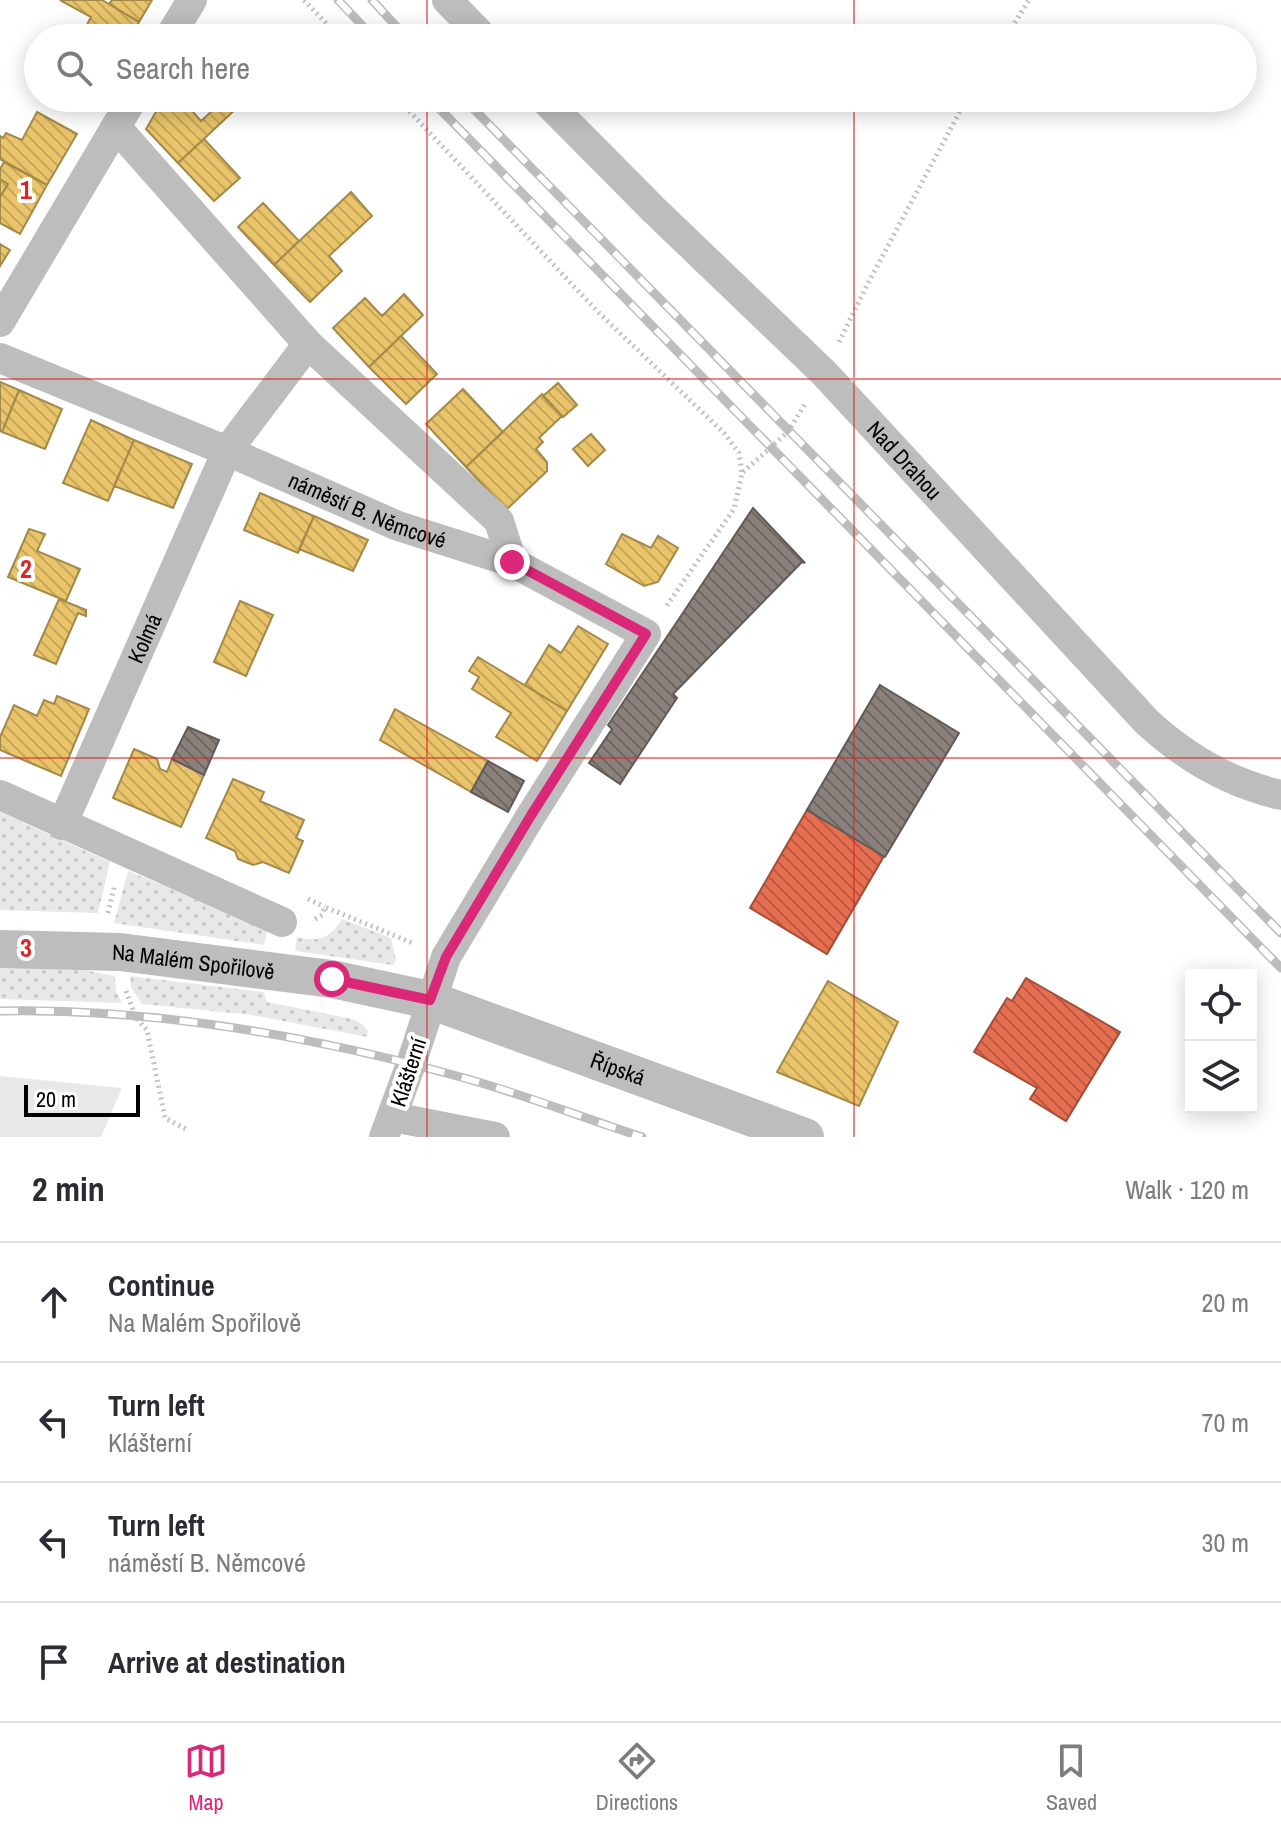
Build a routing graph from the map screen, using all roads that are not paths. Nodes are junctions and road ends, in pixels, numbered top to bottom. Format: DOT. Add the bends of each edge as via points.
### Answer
graph roads {
  1 [pos="192,0"];
  2 [pos="447,0"];
  3 [pos="177,24"];
  4 [pos="470,24"];
  5 [pos="125,112"];
  6 [pos="557,112"];
  7 [pos="116,127"];
  8 [pos="0,322"];
  9 [pos="308,344"];
  10 [pos="0,358"];
  11 [pos="227,451"];
  12 [pos="512,562"];
  13 [pos="646,634"];
  14 [pos="0,795"];
  15 [pos="1281,795"];
  16 [pos="62,825"];
  17 [pos="282,922"];
  18 [pos="0,949"];
  19 [pos="430,1000"];
  20 [pos="389,1127"];
  21 [pos="495,1137"];
  22 [pos="805,1137"];
  1 -- 3 [label="street"];
  2 -- 4 [label="street"];
  5 -- 7 [label="street"];
  6 -- 15 [label="street, Nad Drahou" via="824,373 1147,722 1215,772"];
  7 -- 8 [label="street"];
  7 -- 9 [label="street"];
  9 -- 11 [label="street"];
  9 -- 12 [label="street" via="499,521"];
  10 -- 11 [label="street, náměstí B. Němcové"];
  11 -- 12 [label="street, náměstí B. Němcové" via="398,526"];
  11 -- 16 [label="street, Kolmá"];
  12 -- 13 [label="street, náměstí B. Němcové"];
  13 -- 19 [label="street, Klášterní" via="446,957"];
  14 -- 16 [label="street"];
  16 -- 17 [label="street"];
  18 -- 19 [label="street, Na Malém Spořilově" via="120,952 332,979"];
  19 -- 20 [label="street, Klášterní"];
  19 -- 22 [label="street, Řípská"];
  20 -- 21 [label="street"];
}
